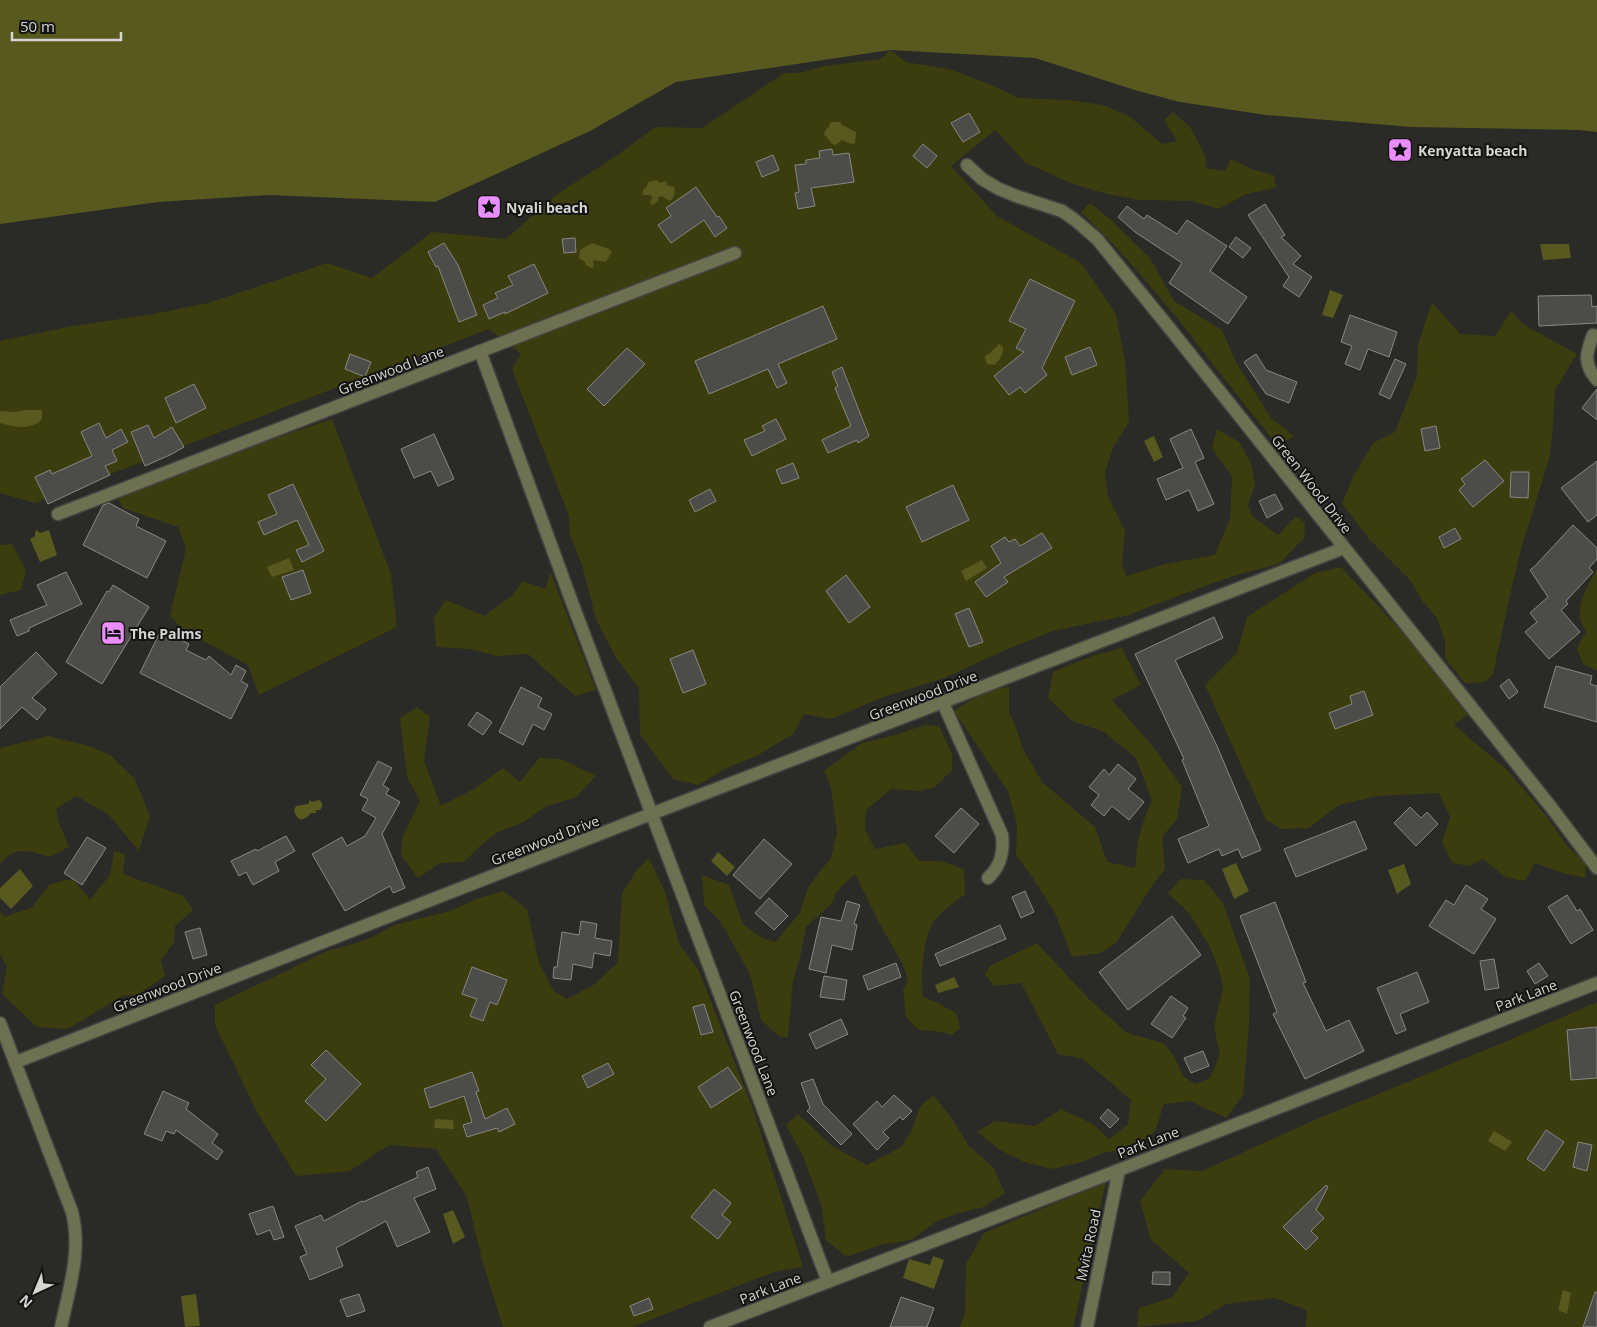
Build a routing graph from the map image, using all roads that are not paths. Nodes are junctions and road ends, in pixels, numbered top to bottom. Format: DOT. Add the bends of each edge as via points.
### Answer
graph roads {
  1 [pos="967,165"];
  2 [pos="735,254"];
  3 [pos="1593,335"];
  4 [pos="480,351"];
  5 [pos="1597,380"];
  6 [pos="58,514"];
  7 [pos="1344,548"];
  8 [pos="943,703"];
  9 [pos="651,814"];
  10 [pos="1597,868"];
  11 [pos="988,878"];
  12 [pos="1597,983"];
  13 [pos="0,1023"];
  14 [pos="16,1062"];
  15 [pos="1119,1170"];
  16 [pos="828,1282"];
  17 [pos="61,1327"];
  18 [pos="710,1327"];
  19 [pos="1087,1327"];
  1 -- 7 [label="street, Green Wood Drive" via="999,189 1062,211 1097,239"];
  2 -- 4 [label="street, Greenwood Lane"];
  3 -- 5 [label="street" via="1586,361"];
  4 -- 6 [label="street, Greenwood Lane"];
  4 -- 9 [label="street, Greenwood Lane"];
  7 -- 8 [label="street, Greenwood Drive"];
  7 -- 10 [label="street, Green Wood Drive"];
  8 -- 9 [label="street, Greenwood Drive"];
  8 -- 11 [label="street" via="1002,835 1002,857"];
  9 -- 14 [label="street, Greenwood Drive"];
  9 -- 16 [label="street, Greenwood Lane"];
  12 -- 15 [label="street, Park Lane"];
  13 -- 14 [label="street"];
  14 -- 17 [label="street" via="75,1224 76,1257"];
  15 -- 16 [label="street, Park Lane"];
  15 -- 19 [label="street, Mvita Road"];
  16 -- 18 [label="street, Park Lane"];
}
